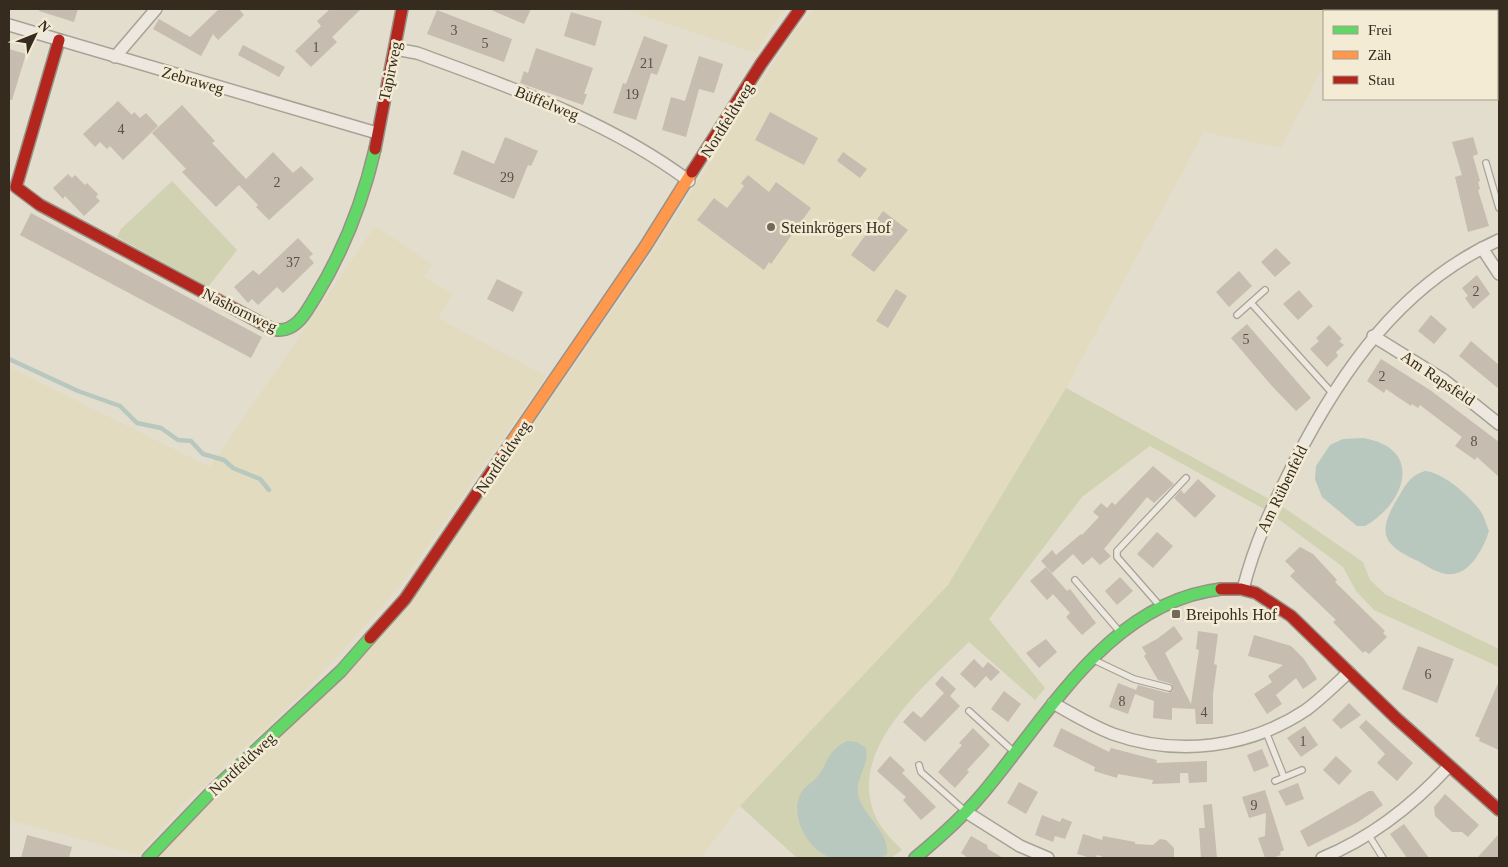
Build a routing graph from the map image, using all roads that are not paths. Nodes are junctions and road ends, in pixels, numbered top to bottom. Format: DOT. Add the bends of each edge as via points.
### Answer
graph roads {
  1 [pos="156,9"];
  2 [pos="402,9"];
  3 [pos="800,9"];
  4 [pos="9,25"];
  5 [pos="59,40"];
  6 [pos="395,49"];
  7 [pos="115,57"];
  8 [pos="377,134"];
  9 [pos="1486,162"];
  10 [pos="9,166"];
  11 [pos="20,170"];
  12 [pos="689,182"];
  13 [pos="1499,208"];
  14 [pos="1499,240"];
  15 [pos="1482,248"];
  16 [pos="1499,274"];
  17 [pos="1265,290"];
  18 [pos="1252,304"];
  19 [pos="1237,315"];
  20 [pos="1374,336"];
  21 [pos="1333,394"];
  22 [pos="1499,424"];
  23 [pos="1186,478"];
  24 [pos="1075,580"];
  25 [pos="1243,589"];
  26 [pos="1161,607"];
  27 [pos="1121,634"];
  28 [pos="1092,659"];
  29 [pos="1349,672"];
  30 [pos="1169,688"];
  31 [pos="1052,702"];
  32 [pos="969,710"];
  33 [pos="1266,732"];
  34 [pos="1015,753"];
  35 [pos="919,765"];
  36 [pos="1449,766"];
  37 [pos="1302,770"];
  38 [pos="1284,777"];
  39 [pos="1275,781"];
  40 [pos="1499,810"];
  41 [pos="966,812"];
  42 [pos="1368,834"];
  43 [pos="148,858"];
  44 [pos="915,858"];
  45 [pos="1048,858"];
  46 [pos="1322,858"];
  47 [pos="1383,858"];
  1 -- 7 [label="street"];
  2 -- 6 [label="street, Tapirweg"];
  3 -- 12 [label="street, Nordfeldweg" via="761,64"];
  4 -- 5 [label="street, Zebraweg"];
  5 -- 7 [label="street, Zebraweg"];
  5 -- 11 [label="street, Nashornweg"];
  6 -- 8 [label="street, Tapirweg"];
  6 -- 12 [label="street, Büffelweg" via="417,53 567,110 632,143"];
  7 -- 8 [label="street, Zebraweg"];
  8 -- 11 [label="street, Nashornweg" via="363,191 340,255 300,321 283,331 274,330 40,205 16,187"];
  9 -- 13 [label="lane"];
  10 -- 11 [label="street"];
  12 -- 43 [label="street, Nordfeldweg" via="405,599 341,671 208,796"];
  14 -- 15 [label="street, Am Rübenfeld"];
  15 -- 16 [label="street"];
  15 -- 20 [label="street, Am Rübenfeld" via="1432,280"];
  17 -- 18 [label="lane"];
  18 -- 19 [label="lane"];
  18 -- 21 [label="lane"];
  20 -- 21 [label="street, Am Rübenfeld"];
  20 -- 22 [label="street, Am Rapsfeld" via="1444,380"];
  21 -- 25 [label="street, Am Rübenfeld" via="1259,533"];
  23 -- 26 [label="lane" via="1116,551 1117,557"];
  24 -- 27 [label="lane"];
  25 -- 26 [label="street" via="1221,589"];
  25 -- 29 [label="street" via="1276,604"];
  26 -- 27 [label="street"];
  27 -- 28 [label="street"];
  28 -- 30 [label="lane" via="1134,679"];
  28 -- 31 [label="street"];
  29 -- 33 [label="street" via="1308,708"];
  29 -- 36 [label="street"];
  31 -- 33 [label="street" via="1113,734 1165,746 1210,746"];
  31 -- 34 [label="street"];
  32 -- 34 [label="lane"];
  33 -- 38 [label="lane"];
  34 -- 41 [label="street"];
  35 -- 41 [label="lane" via="921,772"];
  36 -- 40 [label="street"];
  36 -- 42 [label="street" via="1415,800"];
  37 -- 38 [label="lane"];
  38 -- 39 [label="lane"];
  41 -- 44 [label="street"];
  41 -- 45 [label="street" via="1020,846"];
  42 -- 46 [label="street"];
  42 -- 47 [label="lane"];
}
